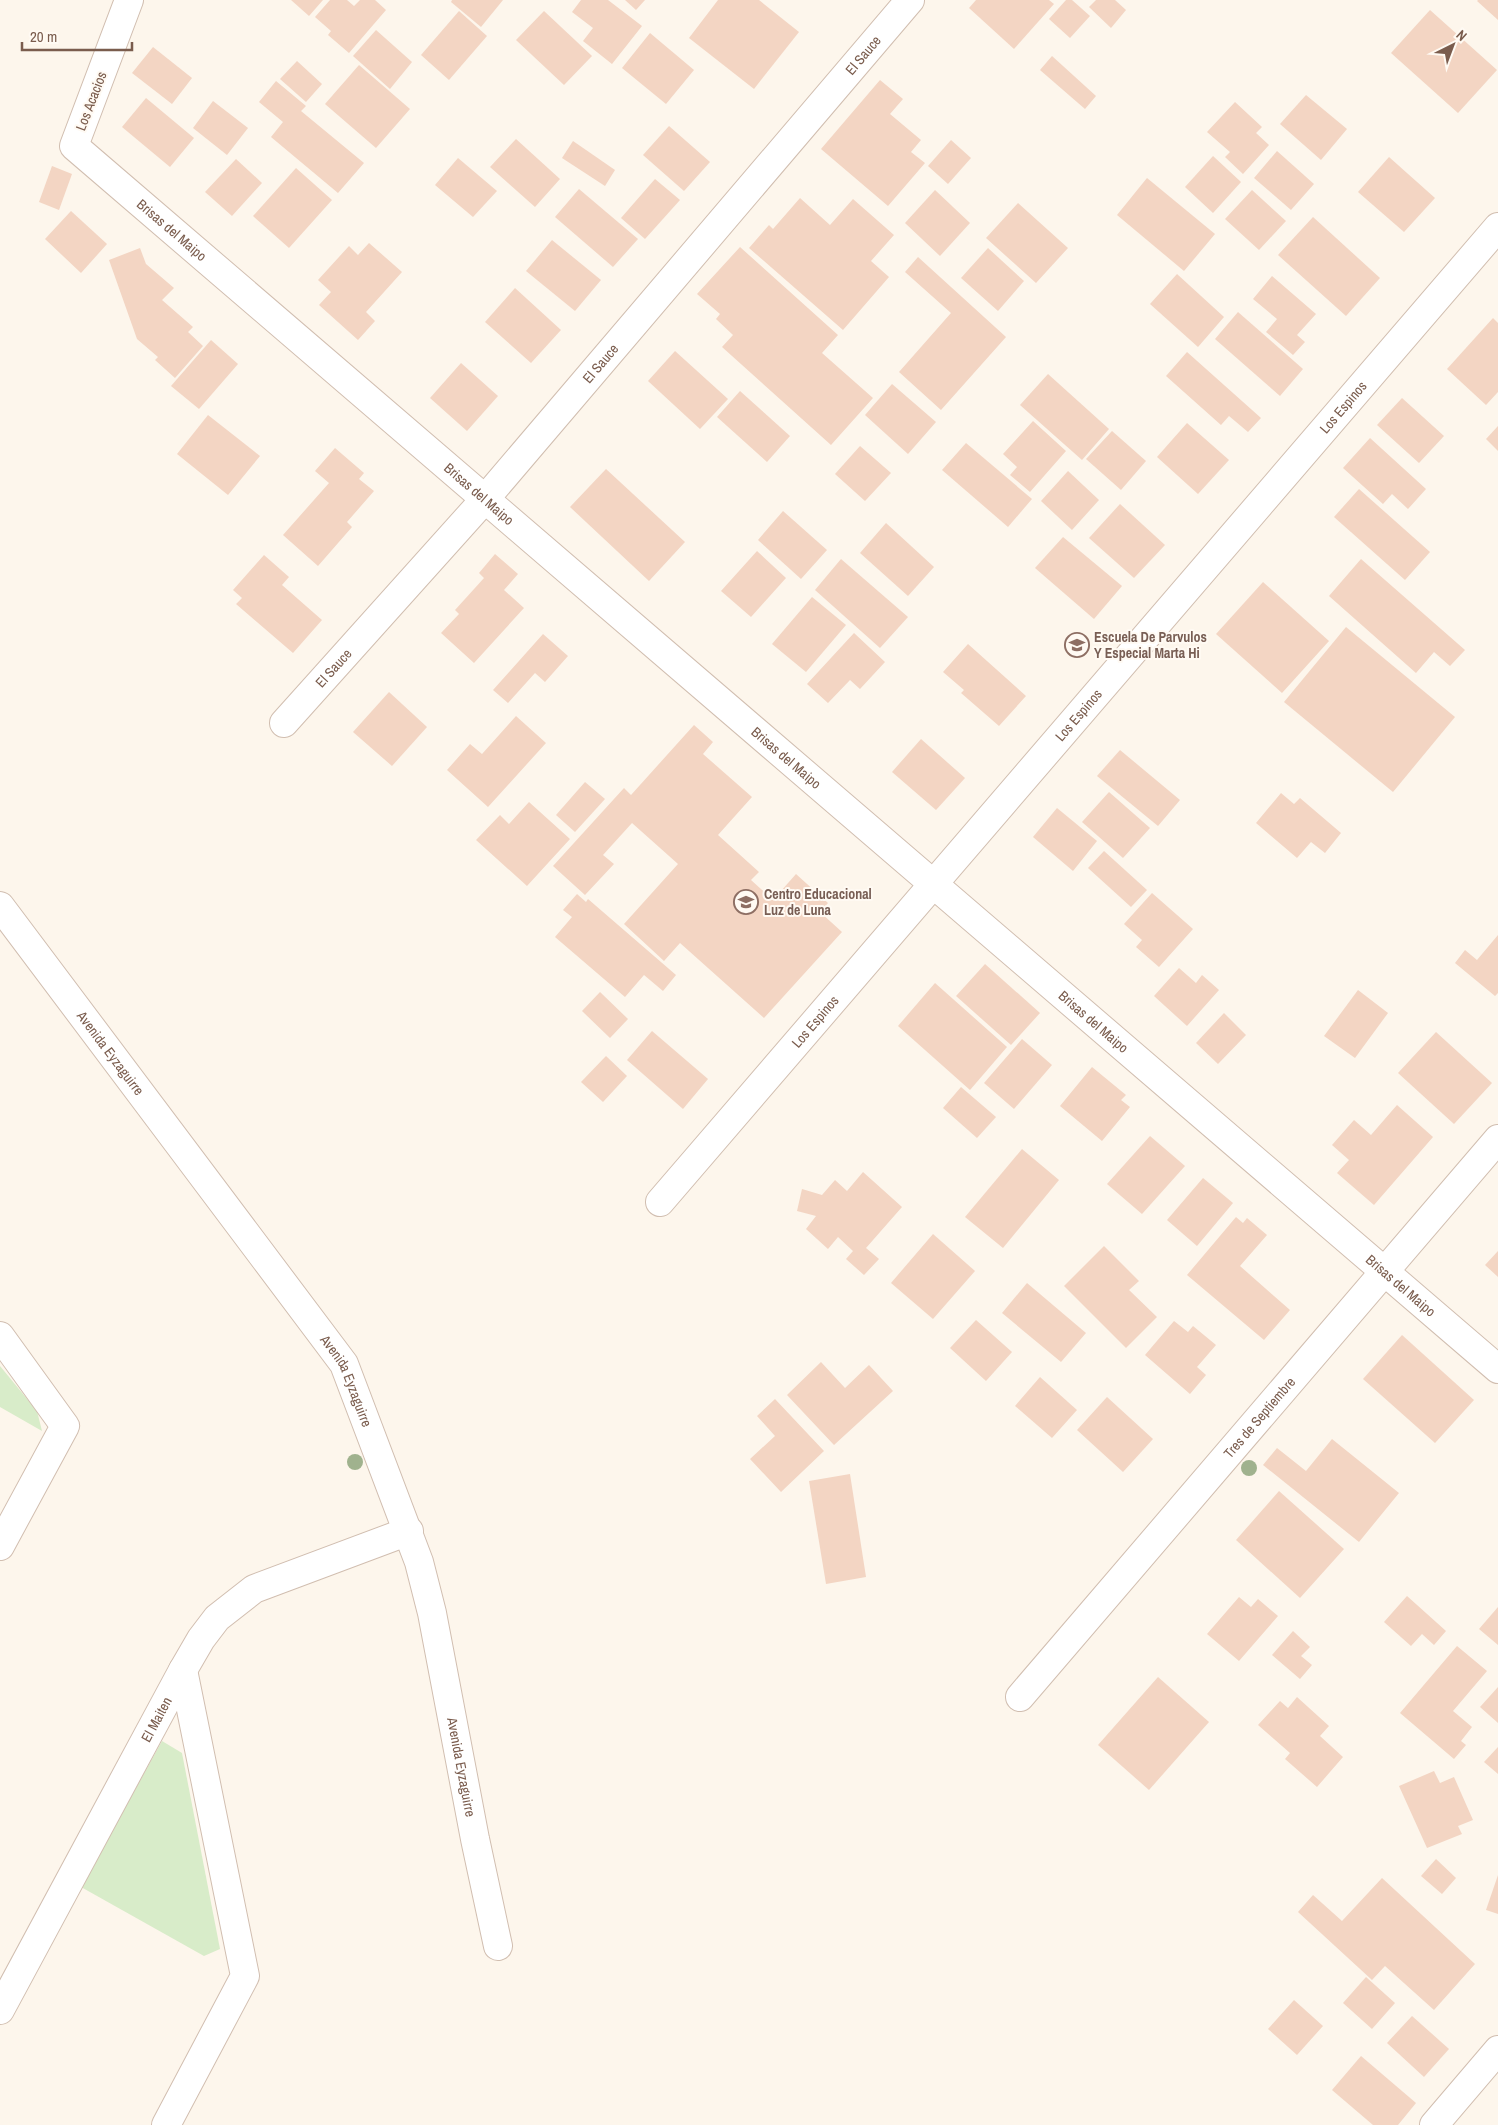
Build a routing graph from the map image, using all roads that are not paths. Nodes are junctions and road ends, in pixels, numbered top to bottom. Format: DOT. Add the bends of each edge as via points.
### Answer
graph roads {
  1 [pos="129,0"];
  2 [pos="910,0"];
  3 [pos="74,146"];
  4 [pos="1498,227"];
  5 [pos="484,499"];
  6 [pos="284,723"];
  7 [pos="934,884"];
  8 [pos="0,906"];
  9 [pos="1498,1139"];
  10 [pos="660,1202"];
  11 [pos="1384,1271"];
  12 [pos="0,1336"];
  13 [pos="1498,1369"];
  14 [pos="409,1531"];
  15 [pos="0,1546"];
  16 [pos="183,1670"];
  17 [pos="1020,1697"];
  18 [pos="498,1946"];
  19 [pos="0,2010"];
  20 [pos="1498,2050"];
  21 [pos="166,2125"];
  22 [pos="1434,2125"];
  1 -- 3 [label="street, Los Acacios"];
  2 -- 5 [label="street, El Sauce"];
  3 -- 5 [label="street, Brisas del Maipo"];
  4 -- 7 [label="street, Los Espinos"];
  5 -- 6 [label="street, El Sauce"];
  5 -- 7 [label="street, Brisas del Maipo"];
  7 -- 10 [label="street, Los Espinos"];
  7 -- 11 [label="street, Brisas del Maipo"];
  8 -- 14 [label="street, Avenida Eyzaguirre" via="344,1364"];
  9 -- 11 [label="street, Tres de Septiembre"];
  11 -- 13 [label="street, Brisas del Maipo"];
  11 -- 17 [label="street, Tres de Septiembre"];
  12 -- 15 [label="street" via="65,1426"];
  14 -- 16 [label="street, El Maiten" via="254,1589 217,1618"];
  14 -- 18 [label="street, Avenida Eyzaguirre" via="432,1614 474,1839"];
  16 -- 19 [label="street, El Maiten"];
  16 -- 21 [label="street" via="245,1976"];
  20 -- 22 [label="street"];
}
